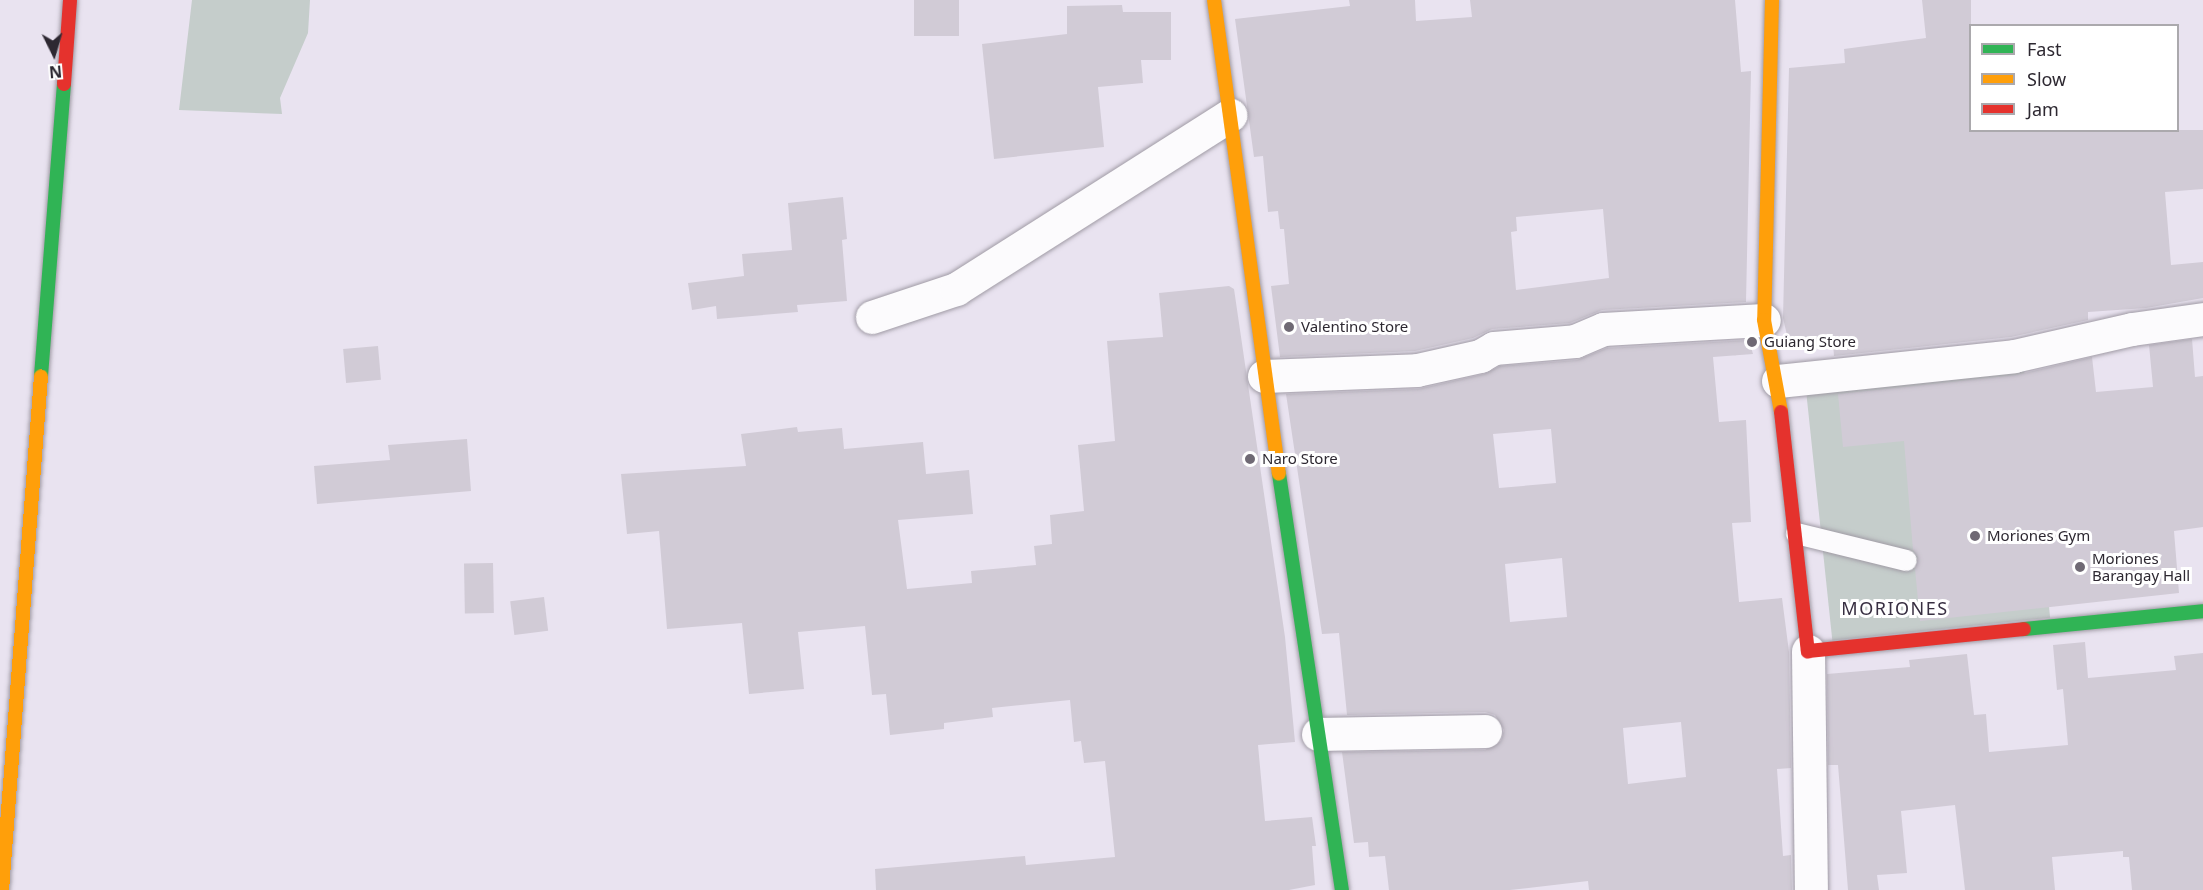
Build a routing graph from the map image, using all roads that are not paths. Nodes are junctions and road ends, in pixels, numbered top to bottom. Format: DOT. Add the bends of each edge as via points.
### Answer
graph roads {
  1 [pos="70,0"];
  2 [pos="1214,0"];
  3 [pos="1772,0"];
  4 [pos="1230,115"];
  5 [pos="872,317"];
  6 [pos="2203,319"];
  7 [pos="1764,320"];
  8 [pos="1264,376"];
  9 [pos="1778,381"];
  10 [pos="1796,533"];
  11 [pos="1906,560"];
  12 [pos="2203,611"];
  13 [pos="1808,651"];
  14 [pos="1485,731"];
  15 [pos="1318,734"];
  16 [pos="2,890"];
  17 [pos="1342,890"];
  18 [pos="1811,890"];
  1 -- 16 [label="street"];
  2 -- 4 [label="street"];
  3 -- 7 [label="street"];
  4 -- 5 [label="street" via="956,289"];
  4 -- 8 [label="street"];
  6 -- 9 [label="street" via="2132,329 2014,356"];
  7 -- 8 [label="street" via="1603,329 1575,341 1494,348 1480,356 1417,370"];
  7 -- 9 [label="street"];
  8 -- 15 [label="street"];
  9 -- 10 [label="street"];
  10 -- 11 [label="lane"];
  10 -- 13 [label="street"];
  12 -- 13 [label="street"];
  13 -- 18 [label="street"];
  14 -- 15 [label="street"];
  15 -- 17 [label="street"];
}
